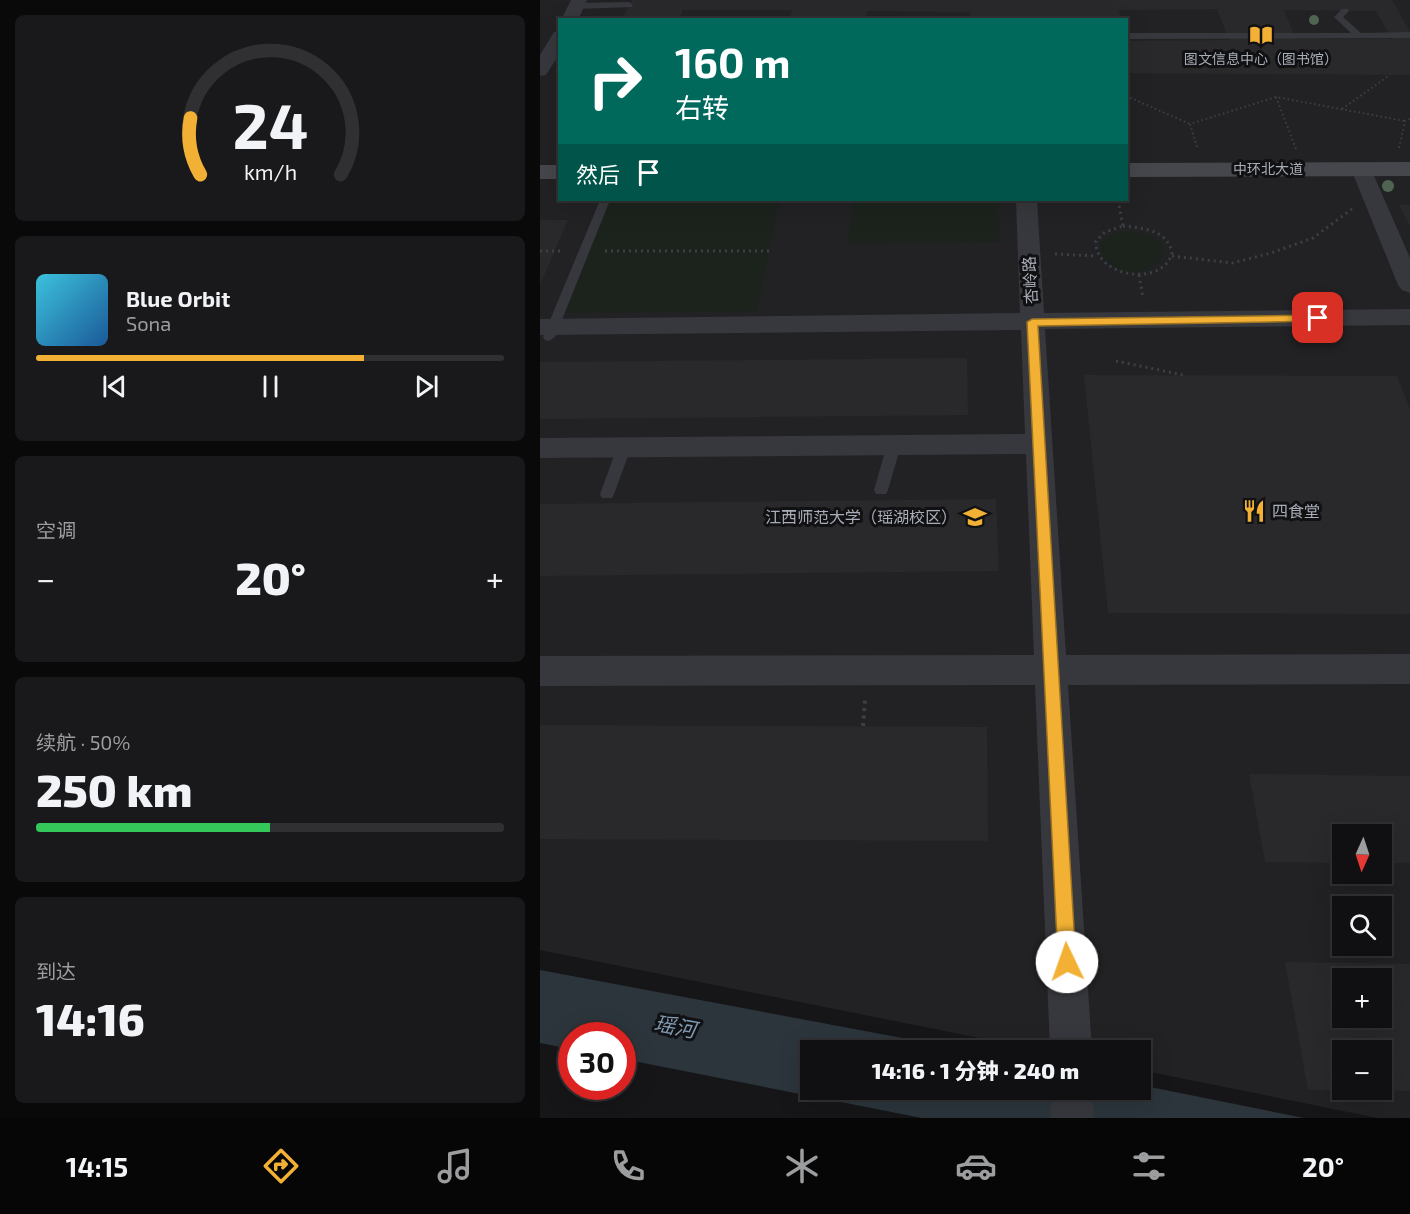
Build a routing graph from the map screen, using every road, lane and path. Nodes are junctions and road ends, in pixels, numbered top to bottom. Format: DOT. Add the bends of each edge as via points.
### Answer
graph roads {
  1 [pos="629,5"];
  2 [pos="575,8"];
  3 [pos="1345,10"];
  4 [pos="1359,35"];
  5 [pos="1410,35"];
  6 [pos="1128,36"];
  7 [pos="554,42"];
  8 [pos="540,71"];
  9 [pos="1390,75"];
  10 [pos="1128,97"];
  11 [pos="1276,97"];
  12 [pos="1342,109"];
  13 [pos="1410,119"];
  14 [pos="1405,121"];
  15 [pos="1190,124"];
  16 [pos="1303,169"];
  17 [pos="1361,169"];
  18 [pos="1402,169"];
  19 [pos="1128,170"];
  20 [pos="1203,170"];
  21 [pos="540,172"];
  22 [pos="558,172"];
  23 [pos="1372,194"];
  24 [pos="605,201"];
  25 [pos="1026,201"];
  26 [pos="1118,201"];
  27 [pos="1124,226"];
  28 [pos="540,251"];
  29 [pos="574,251"];
  30 [pos="597,251"];
  31 [pos="769,251"];
  32 [pos="1029,253"];
  33 [pos="1096,256"];
  34 [pos="1172,256"];
  35 [pos="1410,285"];
  36 [pos="1410,317"];
  37 [pos="1032,322"];
  38 [pos="547,330"];
  39 [pos="1116,361"];
  40 [pos="1183,375"];
  41 [pos="1040,444"];
  42 [pos="894,445"];
  43 [pos="540,448"];
  44 [pos="624,448"];
  45 [pos="881,490"];
  46 [pos="607,494"];
  47 [pos="1410,669"];
  48 [pos="1052,670"];
  49 [pos="540,671"];
  50 [pos="1071,1040"];
  51 [pos="1071,1100"];
  52 [pos="1072,1118"];
  1 -- 2 [label="lane"];
  3 -- 4 [label="lane" via="1338,17"];
  4 -- 5 [label="lane"];
  4 -- 6 [label="lane"];
  7 -- 8 [label="street"];
  9 -- 12 [label="path"];
  10 -- 15 [label="path"];
  11 -- 12 [label="path"];
  11 -- 15 [label="path"];
  11 -- 16 [label="path"];
  12 -- 14 [label="path"];
  13 -- 14 [label="path"];
  14 -- 18 [label="path"];
  15 -- 20 [label="path"];
  16 -- 17 [label="street, 中环北大道"];
  16 -- 20 [label="street, 中环北大道"];
  17 -- 18 [label="street, 中环北大道"];
  17 -- 23 [label="street"];
  19 -- 20 [label="street, 中环北大道"];
  21 -- 22 [label="street"];
  23 -- 34 [label="path" via="1313,238 1271,253 1232,263"];
  23 -- 35 [label="street"];
  24 -- 38 [label="lane"];
  25 -- 32 [label="street, 杏岭路"];
  26 -- 27 [label="path"];
  27 -- 33 [label="path" via="1096,240"];
  27 -- 34 [label="path" via="1159,234 1167,240"];
  28 -- 29 [label="path"];
  30 -- 31 [label="path"];
  32 -- 33 [label="path"];
  32 -- 37 [label="street, 杏岭路"];
  33 -- 34 [label="path" via="1113,270 1139,275 1161,269"];
  36 -- 37 [label="street"];
  37 -- 38 [label="street"];
  37 -- 41 [label="street, 杏岭路"];
  39 -- 40 [label="path"];
  41 -- 42 [label="street"];
  41 -- 48 [label="street, 杏岭路"];
  42 -- 44 [label="street"];
  42 -- 45 [label="lane"];
  43 -- 44 [label="street"];
  44 -- 46 [label="lane"];
  47 -- 48 [label="street"];
  48 -- 49 [label="street"];
  48 -- 50 [label="street, 杏岭路"];
  51 -- 52 [label="street"];
}
